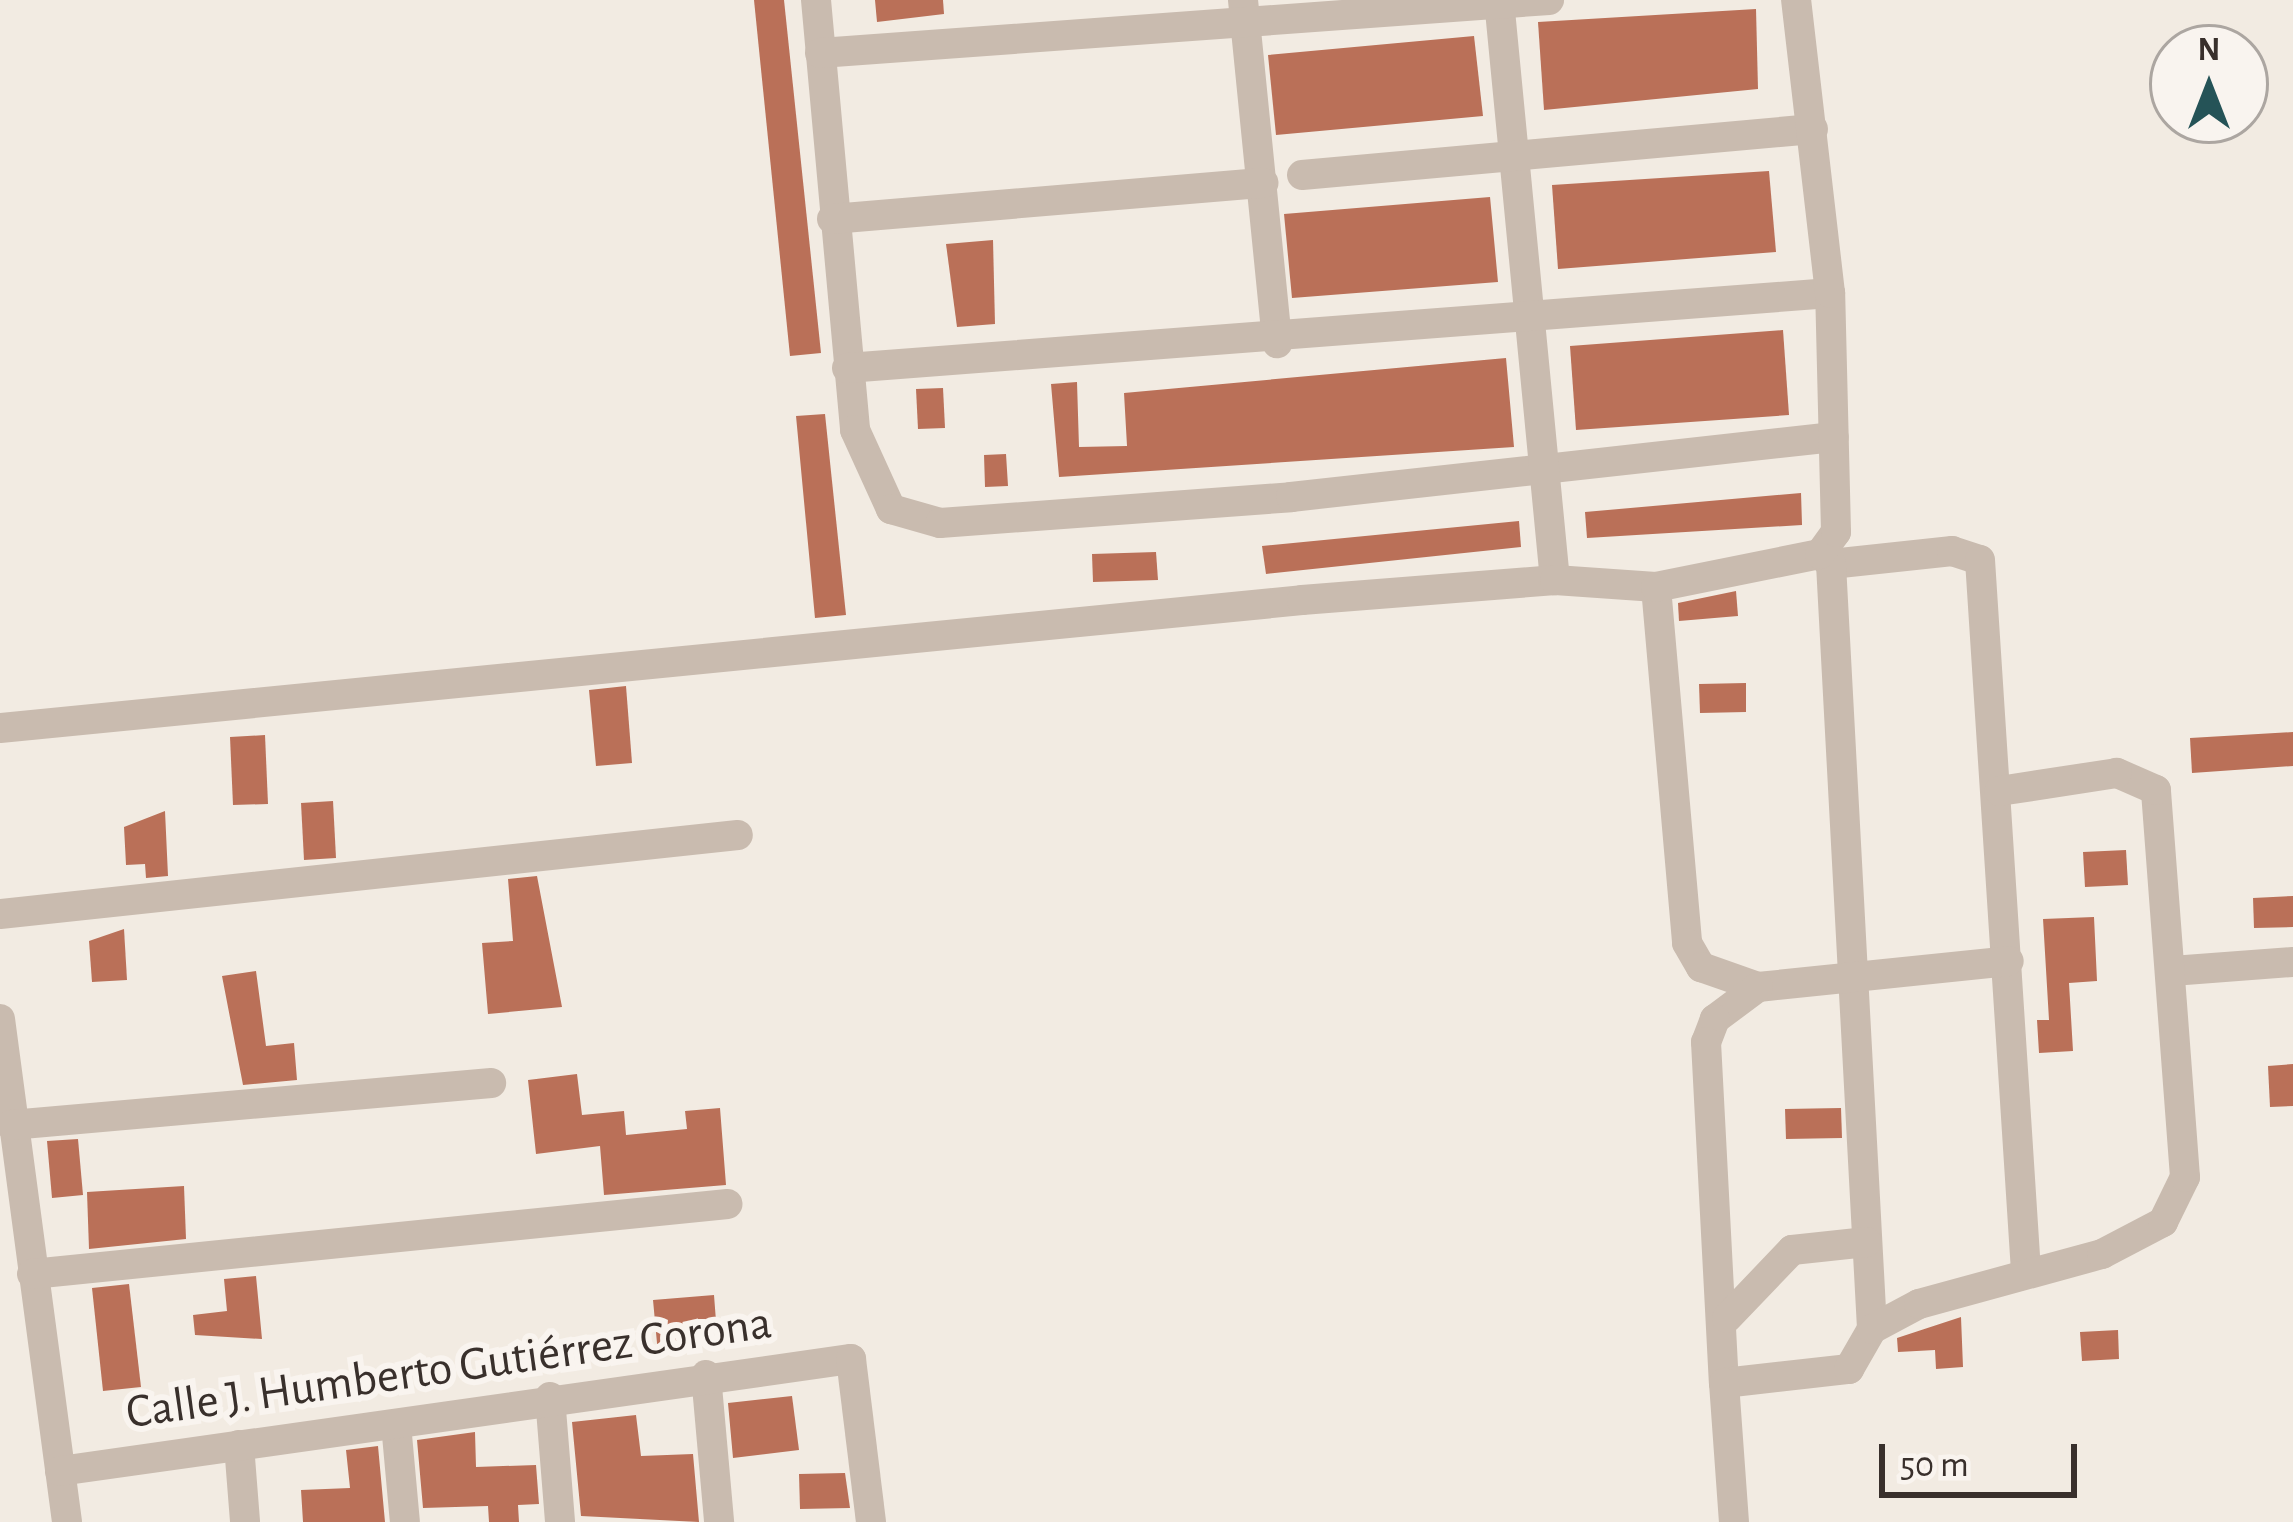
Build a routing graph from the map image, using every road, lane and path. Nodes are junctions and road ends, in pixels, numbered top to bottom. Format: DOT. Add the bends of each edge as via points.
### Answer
graph roads {
  1 [pos="816,0"];
  2 [pos="1549,0"];
  3 [pos="1796,0"];
  4 [pos="1499,2"];
  5 [pos="1244,13"];
  6 [pos="820,53"];
  7 [pos="1813,129"];
  8 [pos="1514,160"];
  9 [pos="1302,175"];
  10 [pos="1263,183"];
  11 [pos="832,219"];
  12 [pos="1830,293"];
  13 [pos="1533,318"];
  14 [pos="1277,343"];
  15 [pos="847,368"];
  16 [pos="1834,436"];
  17 [pos="1546,468"];
  18 [pos="1826,559"];
  19 [pos="1555,580"];
  20 [pos="1656,587"];
  21 [pos="0,728"];
  22 [pos="2000,791"];
  23 [pos="738,836"];
  24 [pos="0,914"];
  25 [pos="2009,961"];
  26 [pos="2293,962"];
  27 [pos="2172,971"];
  28 [pos="1854,979"];
  29 [pos="1758,988"];
  30 [pos="0,1019"];
  31 [pos="491,1083"];
  32 [pos="11,1125"];
  33 [pos="727,1204"];
  34 [pos="1867,1242"];
  35 [pos="2026,1271"];
  36 [pos="32,1274"];
  37 [pos="1726,1318"];
  38 [pos="1872,1330"];
  39 [pos="706,1375"];
  40 [pos="1724,1383"];
  41 [pos="550,1397"];
  42 [pos="397,1424"];
  43 [pos="239,1444"];
  44 [pos="60,1471"];
  45 [pos="67,1522"];
  46 [pos="245,1522"];
  47 [pos="405,1522"];
  48 [pos="560,1522"];
  49 [pos="719,1522"];
  50 [pos="871,1522"];
  51 [pos="1734,1522"];
  1 -- 6 [label="street"];
  2 -- 4 [label="street"];
  3 -- 7 [label="street"];
  4 -- 5 [label="street"];
  4 -- 8 [label="street"];
  5 -- 6 [label="street"];
  5 -- 10 [label="street"];
  6 -- 11 [label="street"];
  7 -- 8 [label="street"];
  7 -- 12 [label="street"];
  8 -- 9 [label="street"];
  8 -- 13 [label="street"];
  10 -- 11 [label="street"];
  10 -- 14 [label="street"];
  11 -- 15 [label="street"];
  12 -- 13 [label="street"];
  12 -- 16 [label="street"];
  13 -- 14 [label="street"];
  13 -- 17 [label="street"];
  14 -- 15 [label="street"];
  15 -- 17 [label="street" via="855,430 891,509 940,523"];
  16 -- 17 [label="street"];
  16 -- 18 [label="street" via="1836,532"];
  17 -- 19 [label="street"];
  18 -- 20 [label="street"];
  18 -- 22 [label="street" via="1952,551 1980,560"];
  18 -- 28 [label="street"];
  19 -- 20 [label="street"];
  19 -- 21 [label="street"];
  20 -- 29 [label="street" via="1687,944 1701,967"];
  22 -- 25 [label="street"];
  22 -- 27 [label="street" via="2117,773 2156,790"];
  23 -- 24 [label="street"];
  25 -- 28 [label="street"];
  25 -- 35 [label="street"];
  26 -- 27 [label="street"];
  27 -- 35 [label="street" via="2180,1197 2137,1242"];
  28 -- 29 [label="street"];
  28 -- 34 [label="street"];
  29 -- 37 [label="street" via="1715,1019 1706,1042"];
  30 -- 32 [label="street"];
  31 -- 32 [label="street"];
  32 -- 36 [label="street"];
  33 -- 36 [label="street"];
  34 -- 37 [label="street" via="1792,1250"];
  34 -- 38 [label="street"];
  35 -- 38 [label="street"];
  36 -- 44 [label="street"];
  37 -- 40 [label="street"];
  38 -- 40 [label="street" via="1849,1369"];
  39 -- 41 [label="street, Calle J. Humberto Gutiérrez Corona"];
  39 -- 49 [label="street"];
  39 -- 50 [label="street, Calle J. Humberto Gutiérrez Corona" via="851,1360"];
  40 -- 51 [label="street"];
  41 -- 42 [label="street, Calle J. Humberto Gutiérrez Corona"];
  41 -- 48 [label="street"];
  42 -- 43 [label="street, Calle J. Humberto Gutiérrez Corona"];
  42 -- 47 [label="street"];
  43 -- 44 [label="street, Calle J. Humberto Gutiérrez Corona"];
  43 -- 46 [label="street"];
  44 -- 45 [label="street"];
}
